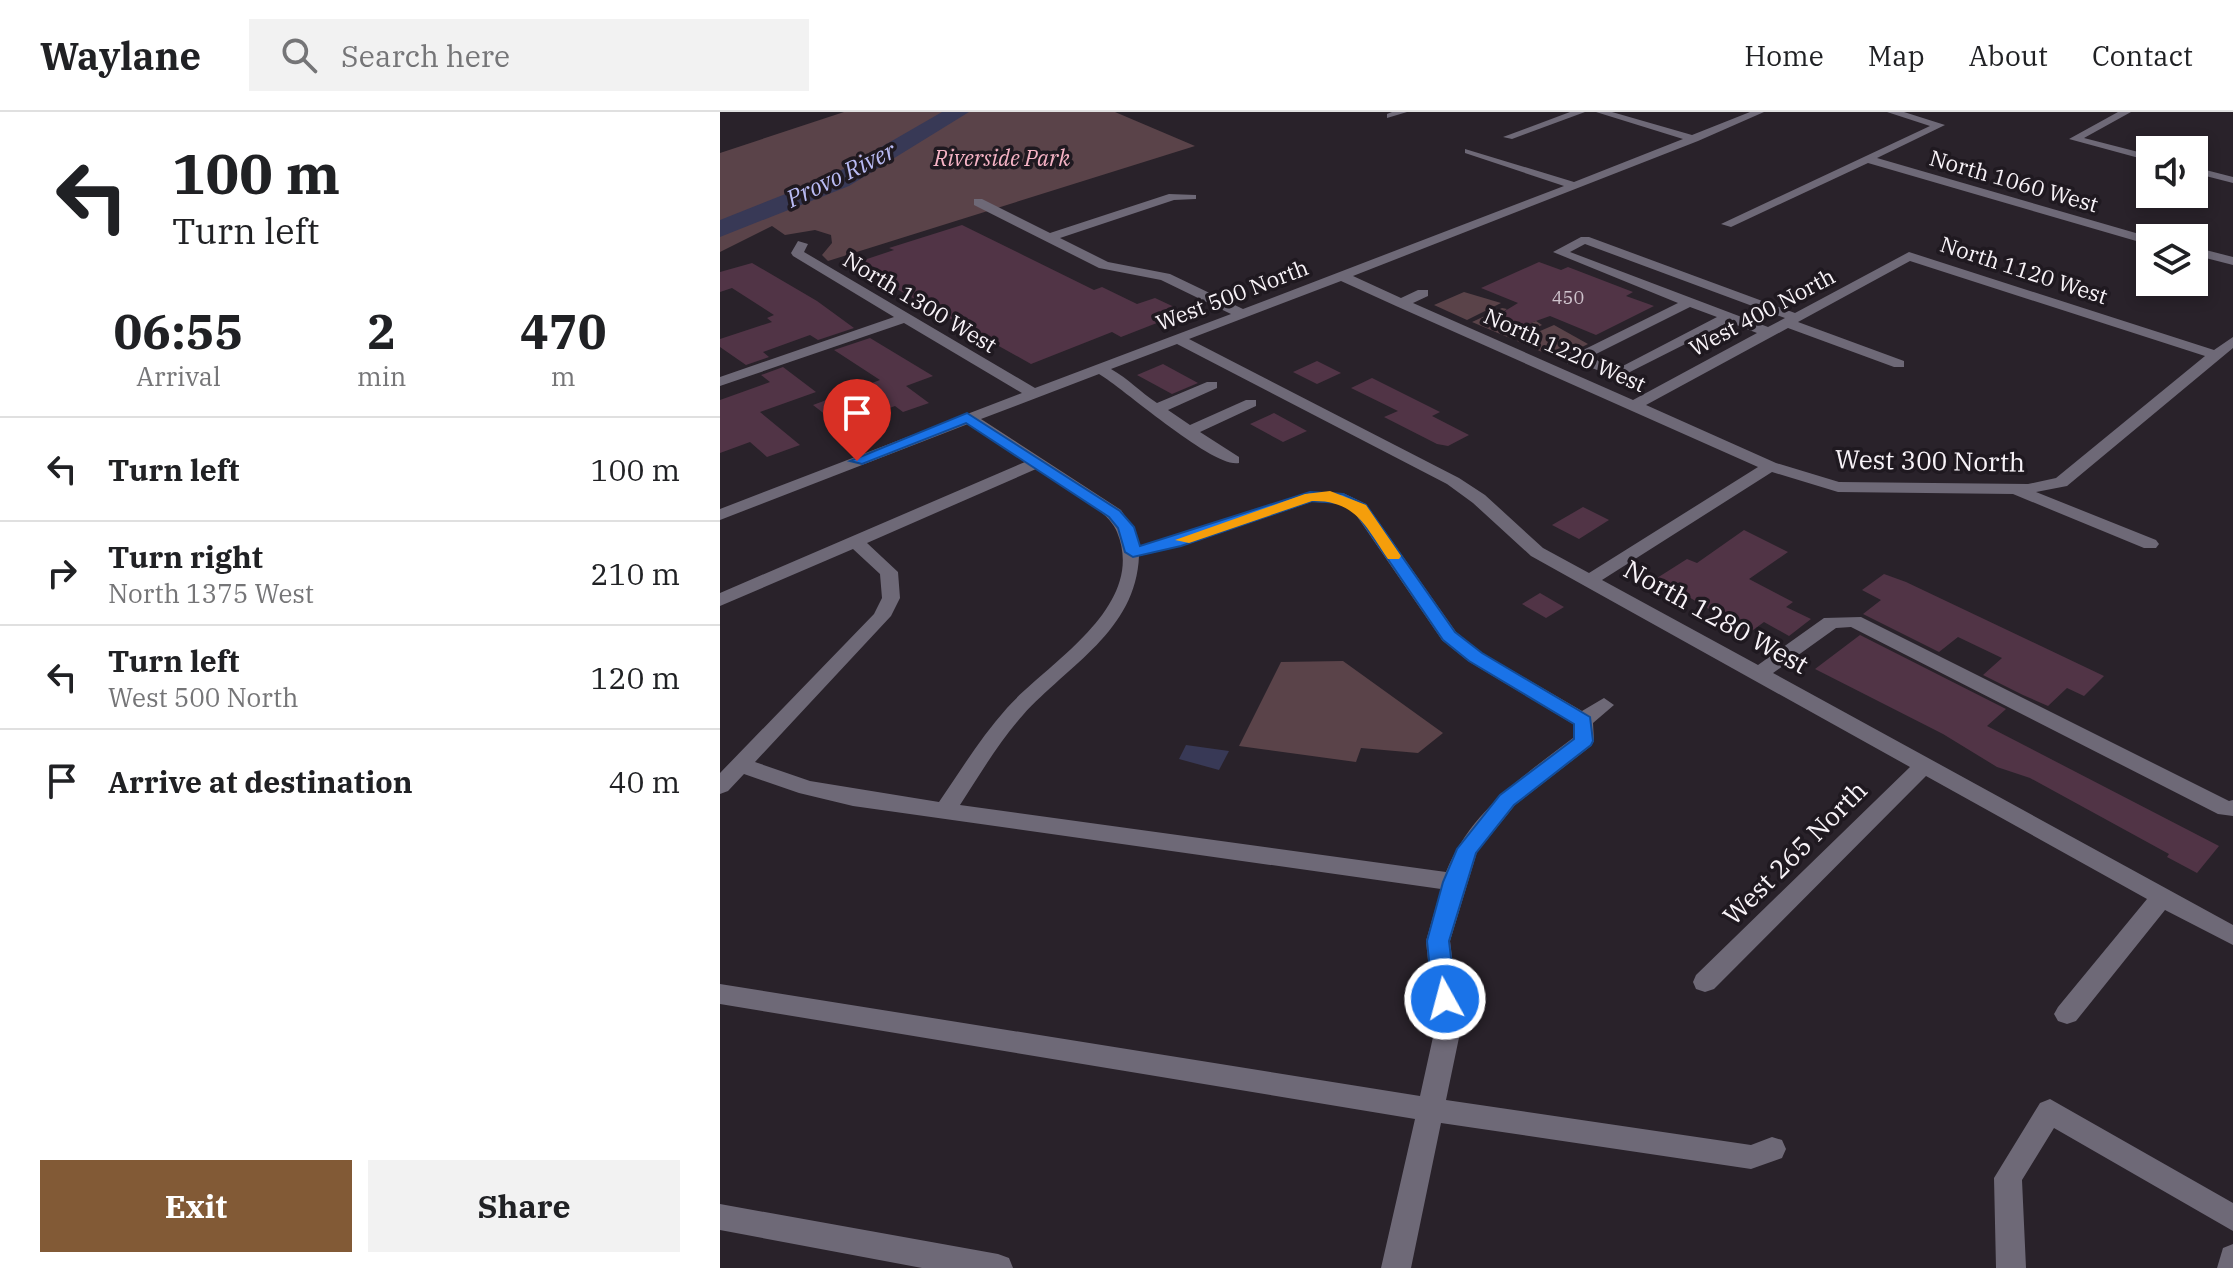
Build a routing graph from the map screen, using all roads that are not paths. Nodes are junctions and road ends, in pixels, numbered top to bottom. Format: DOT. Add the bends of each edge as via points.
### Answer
graph roads {
  1 [pos="1580,112"];
  2 [pos="1601,112"];
  3 [pos="1759,112"];
  4 [pos="1892,112"];
  5 [pos="2126,112"];
  6 [pos="1508,137"];
  7 [pos="1694,139"];
  8 [pos="1469,151"];
  9 [pos="2136,154"];
  10 [pos="1868,159"];
  11 [pos="2208,174"];
  12 [pos="2233,180"];
  13 [pos="1575,186"];
  14 [pos="1192,197"];
  15 [pos="978,202"];
  16 [pos="1727,224"];
  17 [pos="1050,237"];
  18 [pos="2136,237"];
  19 [pos="802,244"];
  20 [pos="2208,255"];
  21 [pos="1909,256"];
  22 [pos="2233,261"];
  23 [pos="1341,276"];
  24 [pos="1423,293"];
  25 [pos="1690,302"];
  26 [pos="1401,303"];
  27 [pos="1245,315"];
  28 [pos="1728,317"];
  29 [pos="904,318"];
  30 [pos="1792,320"];
  31 [pos="1770,333"];
  32 [pos="1180,340"];
  33 [pos="2233,341"];
  34 [pos="2216,355"];
  35 [pos="1579,358"];
  36 [pos="1899,364"];
  37 [pos="1099,368"];
  38 [pos="1555,370"];
  39 [pos="720,382"];
  40 [pos="1212,385"];
  41 [pos="1031,392"];
  42 [pos="1251,403"];
  43 [pos="1635,405"];
  44 [pos="1157,409"];
  45 [pos="967,417"];
  46 [pos="1188,432"];
  47 [pos="1233,460"];
  48 [pos="1036,463"];
  49 [pos="1770,466"];
  50 [pos="2012,489"];
  51 [pos="720,515"];
  52 [pos="854,541"];
  53 [pos="2150,544"];
  54 [pos="1133,552"];
  55 [pos="1590,580"];
  56 [pos="720,600"];
  57 [pos="1760,673"];
  58 [pos="1604,705"];
  59 [pos="1583,721"];
  60 [pos="741,765"];
  61 [pos="1925,765"];
  62 [pos="720,786"];
  63 [pos="2233,808"];
  64 [pos="945,810"];
  65 [pos="1454,882"];
  66 [pos="2162,897"];
  67 [pos="2233,936"];
  68 [pos="1705,982"];
  69 [pos="720,994"];
  70 [pos="2067,1014"];
  71 [pos="1428,1109"];
  72 [pos="1772,1149"];
  73 [pos="720,1217"];
  74 [pos="2233,1218"];
  75 [pos="2233,1258"];
  76 [pos="998,1268"];
  77 [pos="1396,1268"];
  78 [pos="2011,1268"];
  79 [pos="2232,1268"];
  1 -- 6 [label="street"];
  2 -- 7 [label="street"];
  3 -- 7 [label="street, West 500 North"];
  4 -- 10 [label="street" via="1940,125"];
  5 -- 9 [label="street" via="2074,139"];
  7 -- 13 [label="street, West 500 North"];
  8 -- 13 [label="street"];
  10 -- 16 [label="street"];
  10 -- 18 [label="street, North 1060 West"];
  11 -- 12 [label="street"];
  13 -- 23 [label="street, West 500 North"];
  14 -- 17 [label="street" via="1173,196"];
  15 -- 17 [label="street"];
  17 -- 27 [label="street" via="1104,265 1165,277"];
  19 -- 29 [label="street, North 1300 West" via="797,253"];
  20 -- 22 [label="street"];
  21 -- 30 [label="street, West 400 North"];
  21 -- 34 [label="street, North 1120 West"];
  23 -- 26 [label="street, North 1220 West"];
  23 -- 27 [label="street, West 500 North"];
  24 -- 26 [label="street"];
  25 -- 28 [label="street"];
  25 -- 30 [label="street" via="1559,252 1585,240"];
  25 -- 35 [label="street"];
  26 -- 38 [label="street, North 1220 West"];
  27 -- 32 [label="street, West 500 North"];
  28 -- 31 [label="street"];
  28 -- 35 [label="street" via="1618,374"];
  29 -- 39 [label="street"];
  29 -- 41 [label="street, North 1300 West"];
  30 -- 31 [label="street, West 400 North"];
  30 -- 36 [label="street"];
  31 -- 43 [label="street, West 400 North"];
  32 -- 37 [label="street, West 500 North"];
  32 -- 55 [label="street, North 1280 West" via="1453,481 1537,552"];
  33 -- 34 [label="street, West 300 North"];
  34 -- 50 [label="street, West 300 North" via="2071,475 2046,487"];
  35 -- 38 [label="street"];
  37 -- 41 [label="street, West 500 North"];
  37 -- 44 [label="street"];
  38 -- 43 [label="street, North 1220 West"];
  40 -- 44 [label="street"];
  41 -- 45 [label="street, West 500 North"];
  42 -- 46 [label="street"];
  43 -- 49 [label="street, North 1220 West"];
  44 -- 46 [label="street"];
  45 -- 48 [label="street"];
  45 -- 51 [label="street, West 500 North"];
  46 -- 47 [label="street"];
  48 -- 52 [label="street"];
  48 -- 54 [label="street" via="1115,514 1126,527"];
  49 -- 50 [label="street, West 300 North" via="1838,487"];
  49 -- 55 [label="street"];
  50 -- 53 [label="street"];
  52 -- 56 [label="street"];
  52 -- 60 [label="street" via="889,572 891,598 882,616"];
  54 -- 59 [label="street" via="1310,497 1343,498 1360,508 1449,636"];
  54 -- 64 [label="street" via="1112,613 1078,656 998,730"];
  55 -- 57 [label="street, North 1280 West"];
  57 -- 61 [label="street, North 1280 West"];
  57 -- 63 [label="street" via="1831,622 1854,621"];
  58 -- 59 [label="street"];
  59 -- 65 [label="street" via="1584,741 1507,800 1467,849"];
  60 -- 62 [label="street"];
  60 -- 64 [label="street" via="838,794"];
  61 -- 66 [label="street, North 1280 West"];
  61 -- 68 [label="street, West 265 North"];
  64 -- 65 [label="street"];
  65 -- 71 [label="street" via="1438,941 1448,1028"];
  66 -- 67 [label="street, North 1280 West"];
  66 -- 70 [label="street"];
  69 -- 71 [label="street"];
  71 -- 72 [label="street" via="1751,1157"];
  71 -- 77 [label="street"];
  73 -- 76 [label="street"];
  74 -- 78 [label="street" via="2050,1111 2008,1178"];
  75 -- 79 [label="street"];
}
